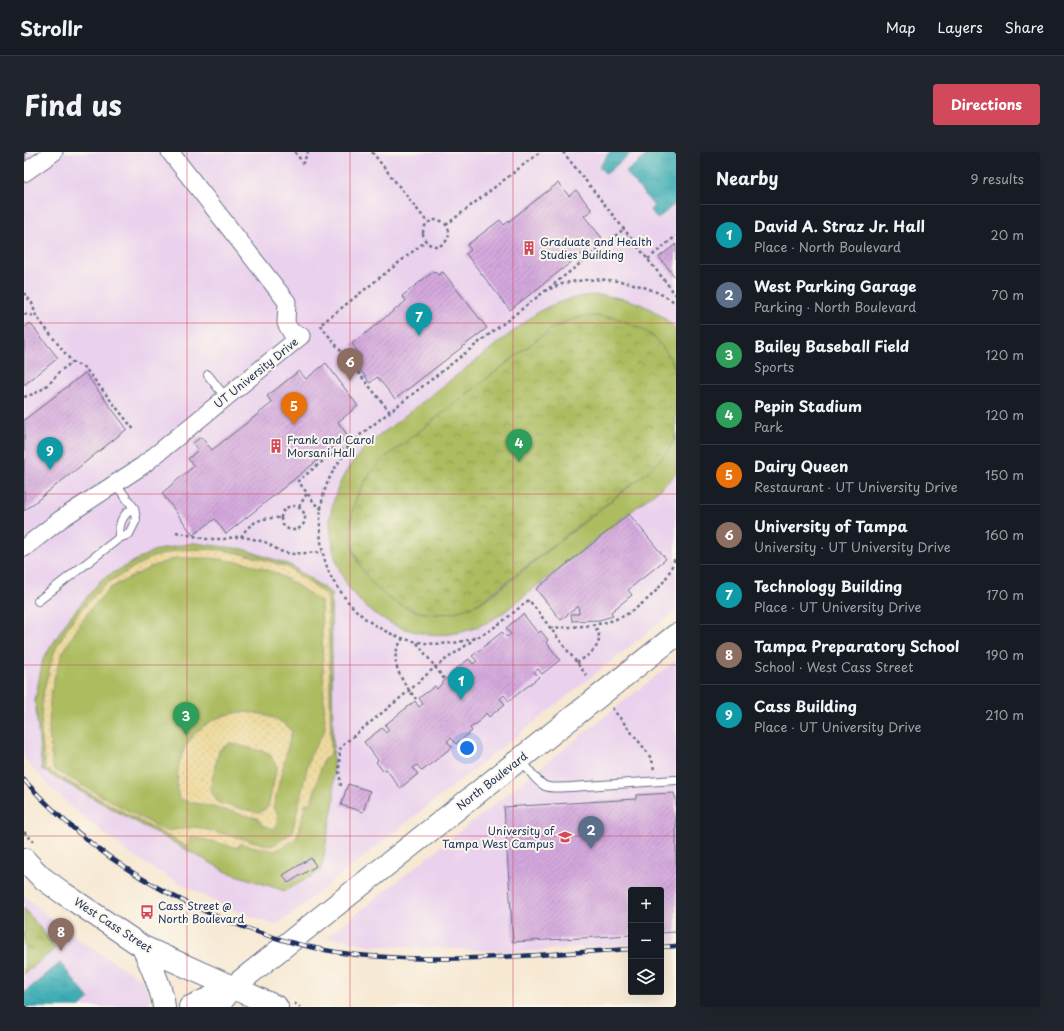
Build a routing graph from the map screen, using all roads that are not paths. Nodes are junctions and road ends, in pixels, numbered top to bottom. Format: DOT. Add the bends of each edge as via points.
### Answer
graph roads {
  1 [pos="54,152"];
  2 [pos="170,152"];
  3 [pos="24,173"];
  4 [pos="208,375"];
  5 [pos="226,398"];
  6 [pos="115,484"];
  7 [pos="134,508"];
  8 [pos="119,538"];
  9 [pos="24,548"];
  10 [pos="38,602"];
  11 [pos="676,636"];
  12 [pos="520,759"];
  13 [pos="676,780"];
  14 [pos="24,859"];
  15 [pos="143,947"];
  16 [pos="233,987"];
  17 [pos="164,1007"];
  18 [pos="190,1007"];
  19 [pos="217,1007"];
  20 [pos="277,1007"];
  1 -- 3 [label="street"];
  2 -- 5 [label="street, UT University Drive" via="287,302 286,323 291,332 301,336"];
  4 -- 5 [label="lane"];
  5 -- 6 [label="street, UT University Drive" via="142,466"];
  6 -- 7 [label="lane"];
  6 -- 9 [label="street, UT University Drive" via="61,519"];
  7 -- 8 [label="lane" via="126,512 119,527"];
  7 -- 8 [label="lane" via="136,520 129,534"];
  8 -- 10 [label="lane"];
  11 -- 12 [label="street, North Boulevard"];
  12 -- 13 [label="lane" via="545,786 571,787"];
  12 -- 16 [label="street, North Boulevard"];
  14 -- 15 [label="street, West Cass Street" via="41,877"];
  15 -- 16 [label="street, West Cass Street"];
  15 -- 17 [label="street"];
  16 -- 18 [label="street, North Boulevard"];
  16 -- 19 [label="street, North Boulevard"];
  16 -- 20 [label="street, West Cass Street"];
}
